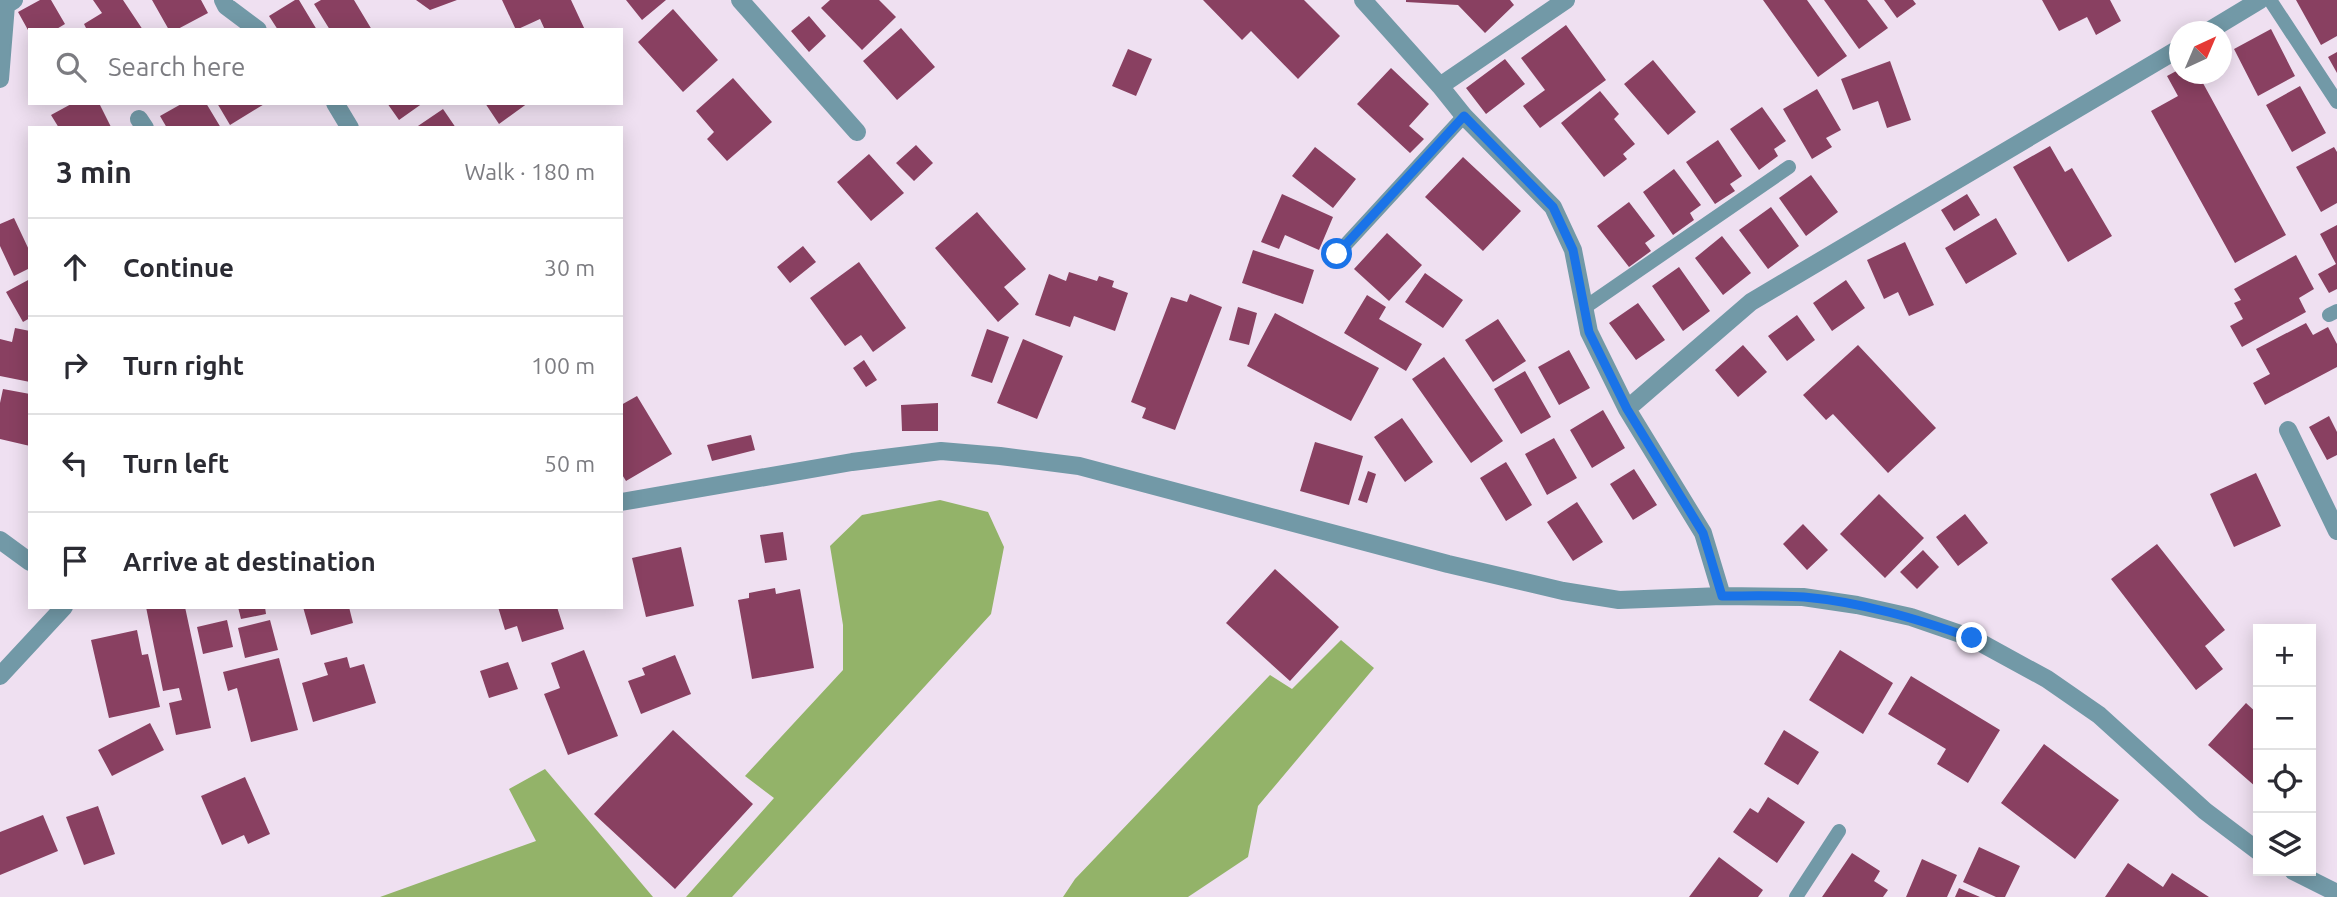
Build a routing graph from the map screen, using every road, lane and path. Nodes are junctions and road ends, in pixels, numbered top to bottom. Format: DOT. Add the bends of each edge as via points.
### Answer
graph roads {
  1 [pos="14,0"];
  2 [pos="223,0"];
  3 [pos="740,0"];
  4 [pos="1363,0"];
  5 [pos="1566,0"];
  6 [pos="2260,0"];
  7 [pos="2270,0"];
  8 [pos="2225,21"];
  9 [pos="255,28"];
  10 [pos="2169,54"];
  11 [pos="0,79"];
  12 [pos="1440,86"];
  13 [pos="2337,102"];
  14 [pos="336,105"];
  15 [pos="1464,116"];
  16 [pos="349,126"];
  17 [pos="857,132"];
  18 [pos="1789,167"];
  19 [pos="1337,254"];
  20 [pos="1584,307"];
  21 [pos="1627,409"];
  22 [pos="2288,430"];
  23 [pos="623,502"];
  24 [pos="2337,531"];
  25 [pos="0,540"];
  26 [pos="28,561"];
  27 [pos="1722,596"];
  28 [pos="62,609"];
  29 [pos="0,676"];
  30 [pos="1839,831"];
  31 [pos="2253,848"];
  32 [pos="2303,876"];
  33 [pos="2337,893"];
  34 [pos="1796,897"];
  1 -- 11 [label="street" via="6,5"];
  2 -- 9 [label="street"];
  3 -- 17 [label="street"];
  4 -- 12 [label="street"];
  5 -- 12 [label="street"];
  6 -- 8 [label="street"];
  7 -- 13 [label="lane"];
  10 -- 21 [label="street" via="1751,302"];
  12 -- 15 [label="street"];
  14 -- 16 [label="street"];
  15 -- 19 [label="lane"];
  15 -- 20 [label="street" via="1553,207 1573,250"];
  18 -- 20 [label="lane"];
  20 -- 21 [label="street" via="1589,332"];
  21 -- 27 [label="street" via="1703,533"];
  22 -- 24 [label="street"];
  23 -- 27 [label="street" via="878,459 941,451 988,455 1079,466 1563,591 1619,600"];
  25 -- 26 [label="street"];
  27 -- 31 [label="street" via="1803,597 1857,605 1972,638 2047,679 2099,715"];
  28 -- 29 [label="street"];
  30 -- 34 [label="lane"];
  32 -- 33 [label="street"];
}
